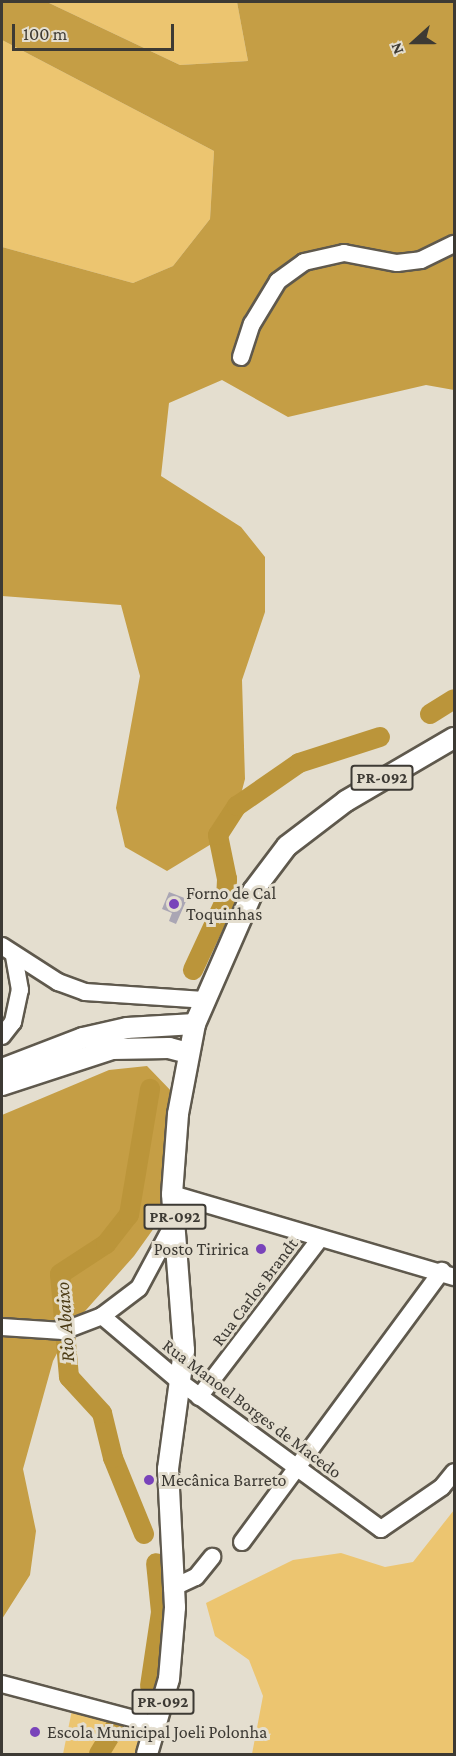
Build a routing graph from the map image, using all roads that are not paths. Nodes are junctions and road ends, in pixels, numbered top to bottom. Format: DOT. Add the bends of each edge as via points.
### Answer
graph roads {
  1 [pos="454,244"];
  2 [pos="241,357"];
  3 [pos="454,738"];
  4 [pos="8,950"];
  5 [pos="204,1000"];
  6 [pos="195,1024"];
  7 [pos="2,1036"];
  8 [pos="188,1053"];
  9 [pos="2,1070"];
  10 [pos="2,1084"];
  11 [pos="172,1194"];
  12 [pos="175,1221"];
  13 [pos="319,1240"];
  14 [pos="448,1274"];
  15 [pos="102,1316"];
  16 [pos="2,1327"];
  17 [pos="180,1382"];
  18 [pos="199,1397"];
  19 [pos="294,1466"];
  20 [pos="454,1472"];
  21 [pos="242,1542"];
  22 [pos="212,1557"];
  23 [pos="172,1588"];
  24 [pos="2,1684"];
  25 [pos="157,1725"];
  26 [pos="147,1755"];
  1 -- 2 [label="street" via="421,260 397,263 344,253 304,262 278,281 252,324"];
  3 -- 5 [label="main road, PR-092" via="346,801 287,846 253,891"];
  4 -- 5 [label="street" via="58,982 85,992"];
  4 -- 7 [label="street" via="20,990 13,1022"];
  5 -- 6 [label="main road, PR-092"];
  6 -- 8 [label="main road, PR-092"];
  6 -- 9 [label="main road" via="127,1029 83,1038"];
  8 -- 10 [label="main road" via="169,1048 111,1049"];
  8 -- 11 [label="main road, PR-092"];
  11 -- 12 [label="main road, PR-092"];
  11 -- 13 [label="street"];
  12 -- 15 [label="street" via="139,1288"];
  12 -- 17 [label="main road, PR-092" via="184,1350"];
  13 -- 14 [label="street"];
  13 -- 18 [label="street, Rua Carlos Brandt"];
  14 -- 19 [label="street"];
  15 -- 16 [label="street" via="63,1331"];
  15 -- 17 [label="street, Rua Manoel Borges de Macedo"];
  17 -- 18 [label="street, Rua Manoel Borges de Macedo"];
  17 -- 23 [label="main road, PR-092" via="168,1469"];
  18 -- 19 [label="street, Rua Manoel Borges de Macedo"];
  19 -- 20 [label="street, Rua Manoel Borges de Macedo" via="381,1529 442,1487"];
  19 -- 21 [label="street"];
  22 -- 23 [label="street" via="196,1576"];
  23 -- 25 [label="main road, PR-092" via="175,1607 169,1679"];
  24 -- 25 [label="street"];
  25 -- 26 [label="main road, PR-092"];
}
